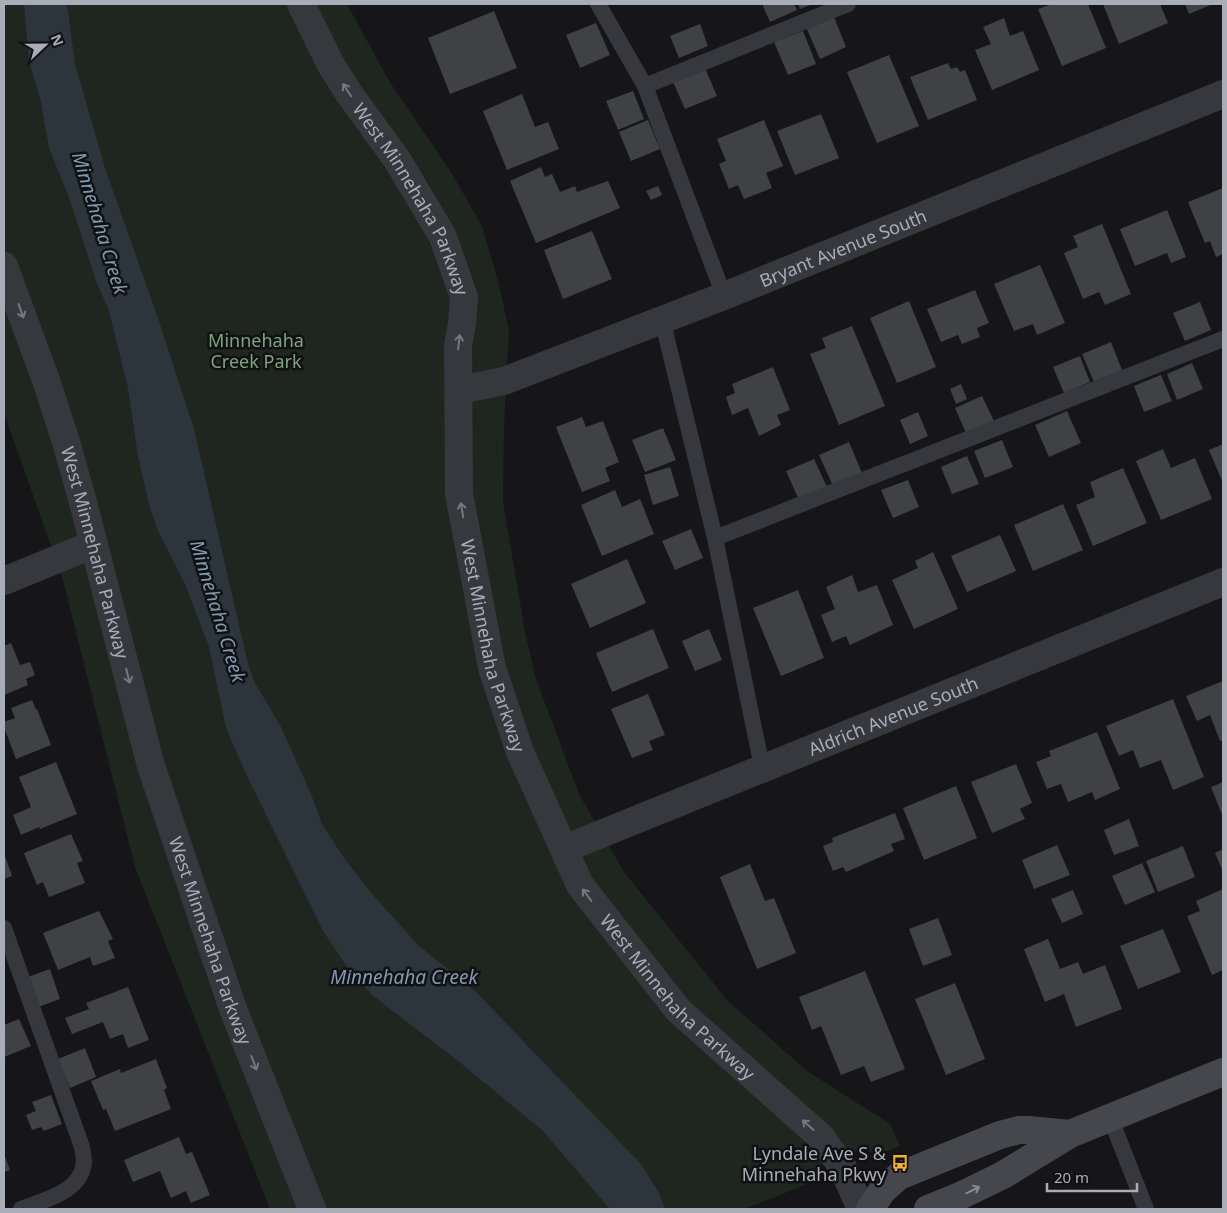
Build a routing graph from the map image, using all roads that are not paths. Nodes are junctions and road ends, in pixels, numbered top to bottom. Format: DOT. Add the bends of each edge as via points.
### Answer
graph roads {
  1 [pos="301,4"];
  2 [pos="598,4"];
  3 [pos="848,4"];
  4 [pos="645,86"];
  5 [pos="1223,94"];
  6 [pos="4,266"];
  7 [pos="724,296"];
  8 [pos="662,319"];
  9 [pos="1223,339"];
  10 [pos="459,390"];
  11 [pos="715,538"];
  12 [pos="94,544"];
  13 [pos="4,581"];
  14 [pos="1223,582"];
  15 [pos="762,767"];
  16 [pos="564,848"];
  17 [pos="4,928"];
  18 [pos="1223,1072"];
  19 [pos="1110,1117"];
  20 [pos="1070,1134"];
  21 [pos="21,1209"];
  22 [pos="312,1209"];
  23 [pos="861,1209"];
  24 [pos="870,1209"];
  25 [pos="928,1209"];
  26 [pos="1146,1209"];
  10 -- 1 [label="street, West Minnehaha Parkway, one-way" via="458,346 464,297 443,237 398,162 330,63"];
  2 -- 4 [label="lane"];
  3 -- 4 [label="lane"];
  4 -- 7 [label="lane"];
  5 -- 7 [label="street, Bryant Avenue South"];
  6 -- 12 [label="street, West Minnehaha Parkway, one-way" via="50,392"];
  7 -- 8 [label="street, Bryant Avenue South"];
  8 -- 10 [label="street, Bryant Avenue South" via="504,381"];
  8 -- 11 [label="lane"];
  9 -- 11 [label="lane"];
  16 -- 10 [label="street, West Minnehaha Parkway, one-way" via="520,752 492,668 459,494"];
  11 -- 15 [label="lane"];
  12 -- 13 [label="street"];
  12 -- 22 [label="street, West Minnehaha Parkway, one-way" via="151,766 233,1009"];
  14 -- 15 [label="street, Aldrich Avenue South"];
  15 -- 16 [label="street, Aldrich Avenue South"];
  23 -- 16 [label="street, West Minnehaha Parkway, one-way" via="832,1150 809,1125 678,1010 580,885"];
  17 -- 21 [label="lane" via="82,1147 84,1163 79,1179 64,1191"];
  18 -- 19 [label="main road"];
  19 -- 20 [label="main road"];
  19 -- 26 [label="lane"];
  20 -- 24 [label="main road" via="1019,1130 1000,1135 898,1176"];
  25 -- 20 [label="main road, one-way" via="1003,1175"];
}
